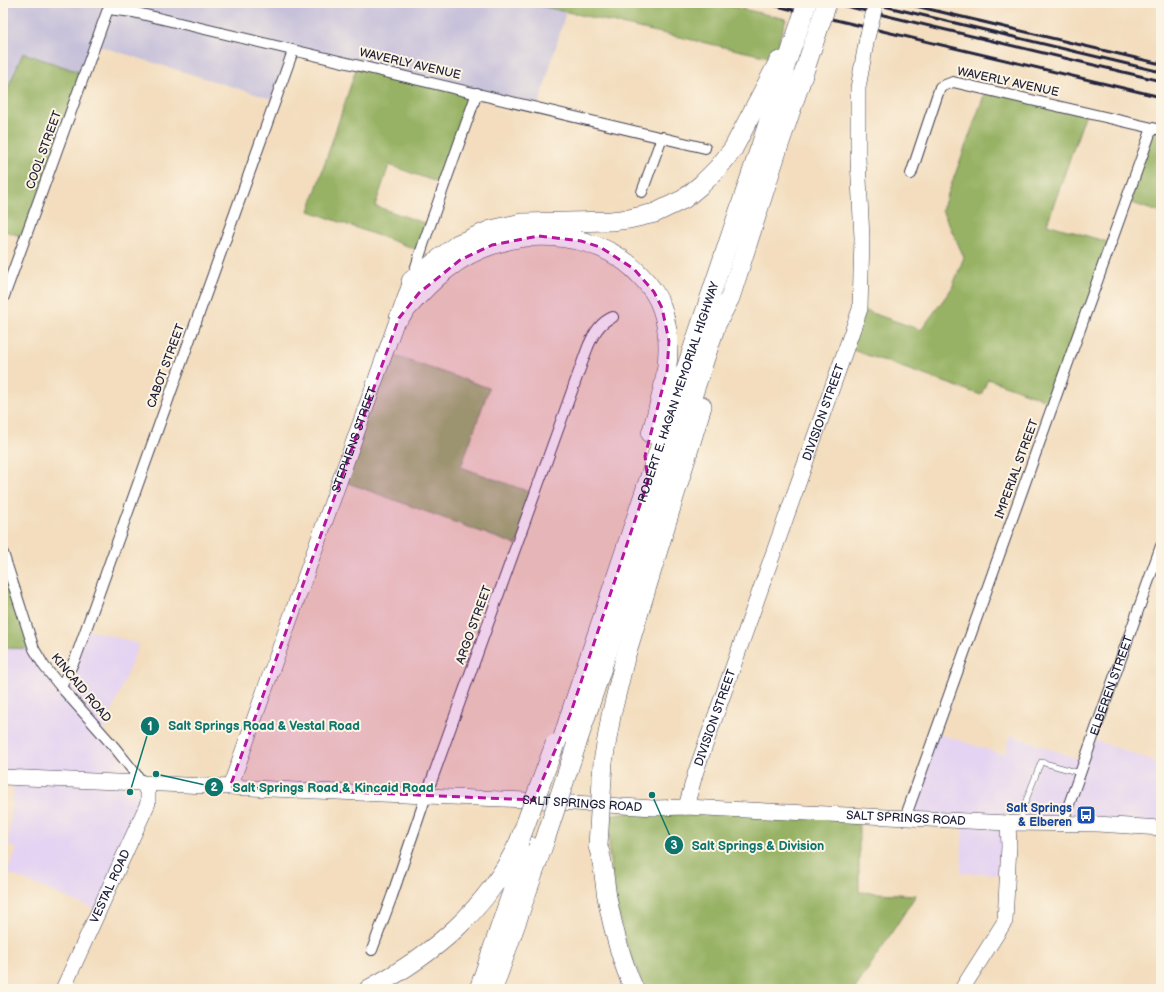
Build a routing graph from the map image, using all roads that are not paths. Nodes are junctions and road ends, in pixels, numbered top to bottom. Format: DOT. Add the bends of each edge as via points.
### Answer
graph roads {
  1 [pos="807,3"];
  2 [pos="827,3"];
  3 [pos="876,3"];
  4 [pos="108,9"];
  5 [pos="293,51"];
  6 [pos="788,70"];
  7 [pos="477,93"];
  8 [pos="1156,129"];
  9 [pos="662,137"];
  10 [pos="705,148"];
  11 [pos="911,174"];
  12 [pos="642,192"];
  13 [pos="411,281"];
  14 [pos="730,298"];
  15 [pos="3,299"];
  16 [pos="613,317"];
  17 [pos="399,318"];
  18 [pos="648,481"];
  19 [pos="1161,546"];
  20 [pos="3,553"];
  21 [pos="61,688"];
  22 [pos="564,745"];
  23 [pos="1080,773"];
  24 [pos="3,777"];
  25 [pos="143,783"];
  26 [pos="230,786"];
  27 [pos="426,796"];
  28 [pos="686,807"];
  29 [pos="906,818"];
  30 [pos="1014,823"];
  31 [pos="1062,824"];
  32 [pos="1161,828"];
  33 [pos="531,841"];
  34 [pos="598,846"];
  35 [pos="372,950"];
  36 [pos="63,989"];
  37 [pos="369,989"];
  38 [pos="479,989"];
  39 [pos="493,989"];
  40 [pos="622,989"];
  41 [pos="634,989"];
  42 [pos="962,989"];
  1 -- 6 [label="highway, bridge" via="794,42 782,55"];
  2 -- 6 [label="highway, ROBERT E. HAGAN MEMORIAL HIGHWAY, bridge"];
  3 -- 28 [label="street, DIVISION STREET, bridge" via="858,88 862,238 860,309 696,771"];
  4 -- 5 [label="street, WAVERLY AVENUE" via="133,12"];
  4 -- 15 [label="street, COOL STREET"];
  5 -- 7 [label="street, WAVERLY AVENUE"];
  5 -- 21 [label="street, CABOT STREET" via="76,657"];
  6 -- 13 [label="highway" via="718,168 684,199 655,213 629,219 522,223 491,230 458,244"];
  6 -- 14 [label="highway, ROBERT E. HAGAN MEMORIAL HIGHWAY" via="778,148"];
  6 -- 18 [label="highway, ROBERT E. HAGAN MEMORIAL HIGHWAY"];
  7 -- 9 [label="street, WAVERLY AVENUE"];
  7 -- 13 [label="street, STEPHENS STREET"];
  8 -- 11 [label="street, WAVERLY AVENUE" via="953,82 940,87"];
  8 -- 29 [label="street, IMPERIAL STREET"];
  9 -- 10 [label="street, WAVERLY AVENUE"];
  9 -- 12 [label="street"];
  13 -- 17 [label="street, STEPHENS STREET"];
  14 -- 22 [label="highway" via="716,325"];
  14 -- 34 [label="highway, bridge" via="726,327 625,658 611,716 603,762"];
  16 -- 27 [label="street, ARGO STREET" via="606,320 595,334 586,352"];
  17 -- 18 [label="highway" via="419,293 449,267 480,249 504,241 539,236 553,237 581,241 619,257 634,269 654,292 662,308 668,341 667,371 645,456"];
  17 -- 26 [label="street, STEPHENS STREET"];
  18 -- 22 [label="highway, ROBERT E. HAGAN MEMORIAL HIGHWAY" via="570,715"];
  19 -- 23 [label="street, ELBEREN STREET"];
  20 -- 21 [label="street, KINCAID ROAD" via="34,649"];
  21 -- 25 [label="street, KINCAID ROAD"];
  22 -- 33 [label="highway, bridge"];
  22 -- 33 [label="highway, bridge"];
  23 -- 30 [label="lane" via="1041,762 1023,808"];
  23 -- 31 [label="street, ELBEREN STREET"];
  24 -- 25 [label="street, SALT SPRINGS ROAD"];
  25 -- 26 [label="street, SALT SPRINGS ROAD"];
  25 -- 36 [label="street, VESTAL ROAD" via="148,794 148,803"];
  26 -- 27 [label="street, SALT SPRINGS ROAD"];
  27 -- 28 [label="street, SALT SPRINGS ROAD" via="654,808"];
  27 -- 35 [label="street, ARGO STREET"];
  28 -- 29 [label="street, SALT SPRINGS ROAD"];
  29 -- 30 [label="street, SALT SPRINGS ROAD"];
  30 -- 31 [label="street, SALT SPRINGS ROAD"];
  30 -- 42 [label="street" via="1008,846 1005,921"];
  31 -- 32 [label="street, SALT SPRINGS ROAD"];
  33 -- 37 [label="highway" via="470,914 445,939 411,965"];
  33 -- 38 [label="highway"];
  33 -- 39 [label="highway"];
  34 -- 40 [label="highway" via="593,860 599,910"];
  34 -- 41 [label="highway" via="603,860 606,890 616,936"];
}
